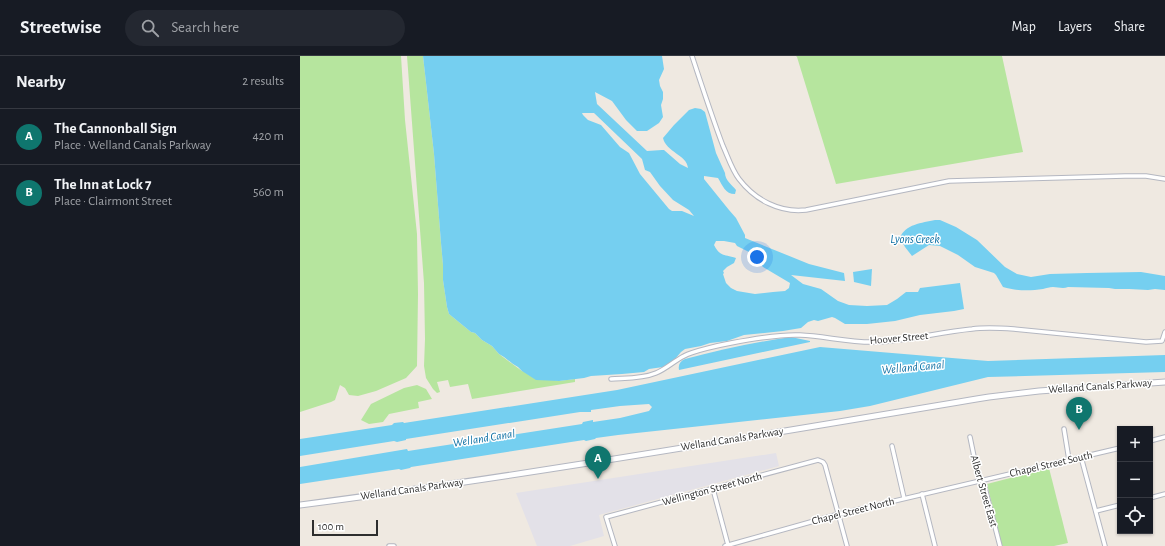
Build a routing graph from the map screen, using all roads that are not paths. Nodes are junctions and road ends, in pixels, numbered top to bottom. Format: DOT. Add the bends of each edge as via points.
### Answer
graph roads {
  1 [pos="692,56"];
  2 [pos="1165,179"];
  3 [pos="1165,332"];
  4 [pos="611,379"];
  5 [pos="1165,382"];
  6 [pos="1064,429"];
  7 [pos="970,437"];
  8 [pos="1165,437"];
  9 [pos="1153,440"];
  10 [pos="892,446"];
  11 [pos="1117,449"];
  12 [pos="1081,457"];
  13 [pos="1069,460"];
  14 [pos="982,480"];
  15 [pos="713,489"];
  16 [pos="922,494"];
  17 [pos="1165,494"];
  18 [pos="1153,497"];
  19 [pos="904,498"];
  20 [pos="300,505"];
  21 [pos="1117,506"];
  22 [pos="1096,511"];
  23 [pos="839,514"];
  24 [pos="389,546"];
  25 [pos="394,546"];
  26 [pos="615,546"];
  27 [pos="727,546"];
  28 [pos="847,546"];
  29 [pos="935,546"];
  30 [pos="1000,546"];
  31 [pos="1105,546"];
  1 -- 2 [label="street" via="732,168 750,192 774,206 796,211 806,210 949,181 1126,176"];
  3 -- 4 [label="street, Hoover Street" via="1162,341 1146,342 1014,328 971,329 875,342 788,335 729,343 685,355 655,373"];
  5 -- 20 [label="street, Welland Canals Parkway" via="989,397 506,476"];
  6 -- 13 [label="street"];
  7 -- 14 [label="street, Albert Street East" via="978,476"];
  8 -- 9 [label="street"];
  10 -- 19 [label="street"];
  11 -- 12 [label="street, Chapel Street South"];
  12 -- 13 [label="street, Chapel Street South"];
  12 -- 22 [label="street"];
  13 -- 14 [label="street, Chapel Street South"];
  14 -- 16 [label="street, Chapel Street North"];
  14 -- 30 [label="street, Albert Street East"];
  15 -- 23 [label="street, Wellington Street North" via="818,460 825,465"];
  15 -- 26 [label="street, Wellington Street North" via="606,518"];
  15 -- 27 [label="street"];
  16 -- 19 [label="street, Chapel Street North"];
  16 -- 29 [label="street"];
  17 -- 18 [label="street"];
  19 -- 23 [label="street, Chapel Street North"];
  21 -- 22 [label="street"];
  22 -- 31 [label="street"];
  23 -- 27 [label="street, Chapel Street North"];
  23 -- 28 [label="street"];
  24 -- 25 [label="street"];
}
